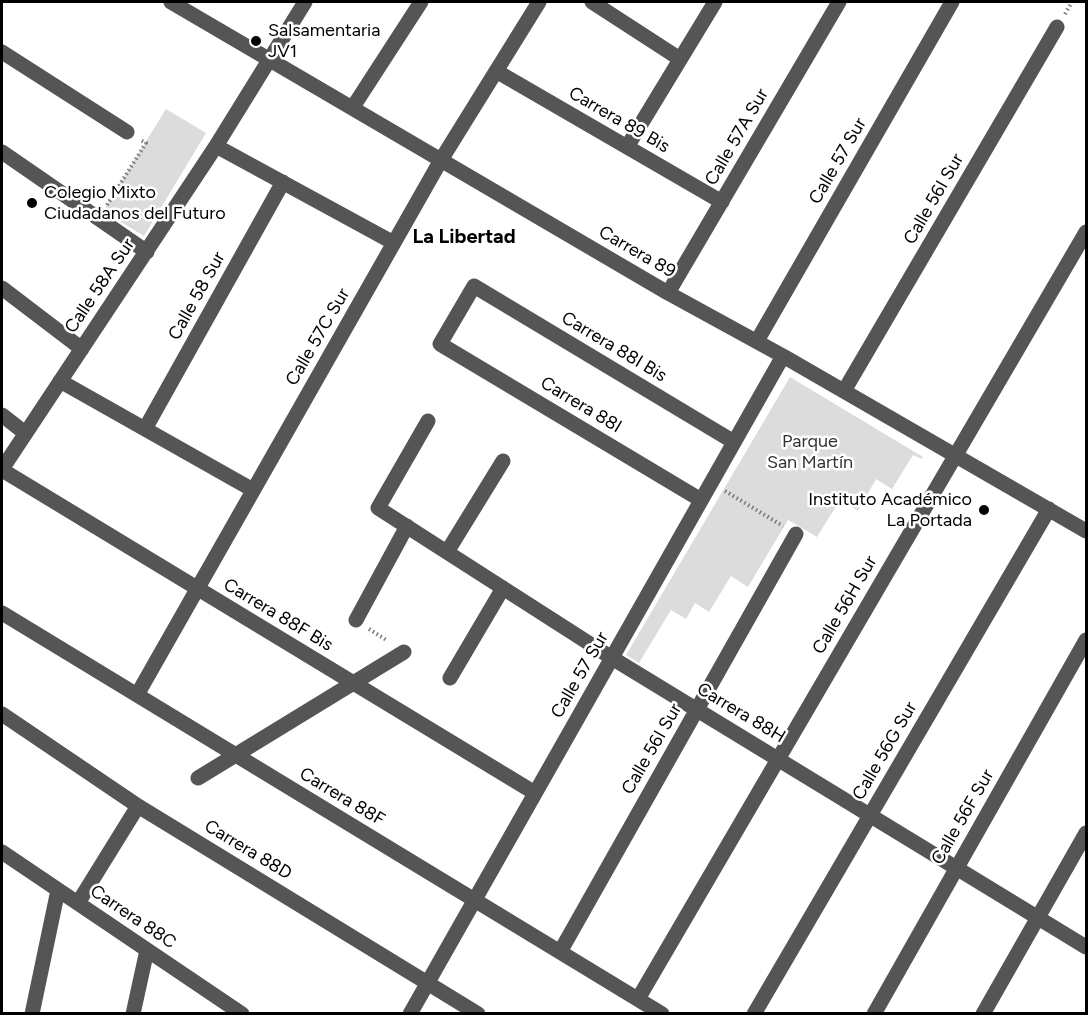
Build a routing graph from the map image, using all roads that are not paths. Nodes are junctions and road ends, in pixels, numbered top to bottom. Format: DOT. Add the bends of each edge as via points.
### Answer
graph roads {
  1 [pos="171,2"];
  2 [pos="305,2"];
  3 [pos="421,2"];
  4 [pos="539,2"];
  5 [pos="592,2"];
  6 [pos="715,2"];
  7 [pos="839,2"];
  8 [pos="952,2"];
  9 [pos="1057,27"];
  10 [pos="2,52"];
  11 [pos="270,58"];
  12 [pos="680,59"];
  13 [pos="496,71"];
  14 [pos="353,108"];
  15 [pos="127,132"];
  16 [pos="216,146"];
  17 [pos="627,147"];
  18 [pos="2,152"];
  19 [pos="441,160"];
  20 [pos="283,182"];
  21 [pos="722,202"];
  22 [pos="1086,232"];
  23 [pos="394,243"];
  24 [pos="147,252"];
  25 [pos="2,288"];
  26 [pos="668,293"];
  27 [pos="757,341"];
  28 [pos="440,344"];
  29 [pos="82,349"];
  30 [pos="783,356"];
  31 [pos="60,381"];
  32 [pos="844,391"];
  33 [pos="2,415"];
  34 [pos="428,421"];
  35 [pos="145,429"];
  36 [pos="25,433"];
  37 [pos="734,442"];
  38 [pos="956,454"];
  39 [pos="503,460"];
  40 [pos="2,469"];
  41 [pos="253,490"];
  42 [pos="701,500"];
  43 [pos="1049,509"];
  44 [pos="407,526"];
  45 [pos="1086,531"];
  46 [pos="796,534"];
  47 [pos="447,552"];
  48 [pos="197,588"];
  49 [pos="503,588"];
  50 [pos="2,613"];
  51 [pos="356,620"];
  52 [pos="1086,640"];
  53 [pos="404,652"];
  54 [pos="612,658"];
  55 [pos="450,678"];
  56 [pos="353,683"];
  57 [pos="137,695"];
  58 [pos="697,709"];
  59 [pos="2,714"];
  60 [pos="235,755"];
  61 [pos="779,759"];
  62 [pos="198,778"];
  63 [pos="535,793"];
  64 [pos="138,806"];
  65 [pos="870,815"];
  66 [pos="1086,832"];
  67 [pos="2,852"];
  68 [pos="957,868"];
  69 [pos="58,890"];
  70 [pos="474,900"];
  71 [pos="78,903"];
  72 [pos="1038,917"];
  73 [pos="1086,946"];
  74 [pos="147,950"];
  75 [pos="560,952"];
  76 [pos="427,983"];
  77 [pos="638,999"];
  78 [pos="235,1011"];
  79 [pos="32,1014"];
  80 [pos="133,1014"];
  81 [pos="410,1014"];
  82 [pos="478,1014"];
  83 [pos="662,1014"];
  84 [pos="754,1014"];
  85 [pos="874,1014"];
  86 [pos="983,1014"];
  1 -- 11 [label="street, Carrera 89"];
  2 -- 11 [label="street, Calle 58A Sur"];
  3 -- 14 [label="street"];
  4 -- 13 [label="street, Calle 57C Sur"];
  5 -- 12 [label="street"];
  6 -- 12 [label="street"];
  7 -- 21 [label="street, Calle 57A Sur"];
  8 -- 27 [label="street, Calle 57 Sur"];
  9 -- 32 [label="street, Calle 56I Sur"];
  10 -- 15 [label="street"];
  11 -- 14 [label="street, Carrera 89"];
  11 -- 16 [label="street, Calle 58A Sur"];
  12 -- 17 [label="street"];
  13 -- 17 [label="street, Carrera 89 Bis"];
  13 -- 19 [label="street, Calle 57C Sur"];
  14 -- 19 [label="street, Carrera 89"];
  16 -- 20 [label="street"];
  16 -- 24 [label="street, Calle 58A Sur"];
  17 -- 21 [label="street, Carrera 89 Bis"];
  18 -- 24 [label="street"];
  19 -- 23 [label="street, Calle 57C Sur"];
  19 -- 26 [label="street, Carrera 89"];
  20 -- 23 [label="street"];
  20 -- 35 [label="street, Calle 58 Sur"];
  21 -- 26 [label="street, Calle 57A Sur"];
  22 -- 38 [label="street, Calle 56H Sur"];
  23 -- 41 [label="street, Calle 57C Sur"];
  24 -- 29 [label="street, Calle 58A Sur"];
  25 -- 29 [label="street"];
  26 -- 27 [label="street, Carrera 89"];
  27 -- 30 [label="street, Carrera 89"];
  28 -- 37 [label="street, Carrera 88I Bis" via="474,286"];
  28 -- 42 [label="street, Carrera 88I"];
  29 -- 31 [label="street, Calle 58A Sur"];
  30 -- 32 [label="street, Carrera 89"];
  30 -- 37 [label="street, Calle 57 Sur"];
  31 -- 35 [label="street"];
  31 -- 36 [label="street, Calle 58A Sur"];
  32 -- 38 [label="street, Carrera 89"];
  33 -- 36 [label="street"];
  34 -- 44 [label="street, Carrera 88H" via="378,508"];
  35 -- 41 [label="street"];
  36 -- 40 [label="street, Calle 58A Sur"];
  37 -- 42 [label="street, Calle 57 Sur"];
  38 -- 43 [label="street, Carrera 89"];
  38 -- 61 [label="street, Calle 56H Sur"];
  39 -- 47 [label="street"];
  40 -- 48 [label="street, Carrera 88F Bis"];
  41 -- 48 [label="street, Calle 57C Sur"];
  42 -- 54 [label="street, Calle 57 Sur"];
  43 -- 45 [label="street, Carrera 89"];
  43 -- 65 [label="street, Calle 56G Sur"];
  44 -- 47 [label="street, Carrera 88H"];
  44 -- 51 [label="street"];
  46 -- 58 [label="street, Calle 56I Sur"];
  47 -- 49 [label="street, Carrera 88H"];
  48 -- 56 [label="street, Carrera 88F Bis"];
  48 -- 57 [label="street, Calle 57C Sur"];
  49 -- 54 [label="street, Carrera 88H"];
  49 -- 55 [label="street"];
  50 -- 57 [label="street, Carrera 88F"];
  52 -- 68 [label="street, Calle 56F Sur"];
  53 -- 56 [label="street"];
  54 -- 58 [label="street, Carrera 88H"];
  54 -- 63 [label="street, Calle 57 Sur"];
  56 -- 60 [label="street"];
  56 -- 63 [label="street, Carrera 88F Bis"];
  57 -- 60 [label="street, Carrera 88F"];
  58 -- 61 [label="street, Carrera 88H"];
  58 -- 75 [label="street, Calle 56I Sur"];
  59 -- 64 [label="street, Carrera 88D"];
  60 -- 62 [label="street"];
  60 -- 70 [label="street, Carrera 88F"];
  61 -- 65 [label="street, Carrera 88H"];
  61 -- 77 [label="street, Calle 56H Sur"];
  63 -- 70 [label="street, Calle 57 Sur"];
  64 -- 71 [label="street"];
  64 -- 76 [label="street, Carrera 88D"];
  65 -- 68 [label="street, Carrera 88H"];
  65 -- 84 [label="street, Calle 56G Sur"];
  66 -- 72 [label="street"];
  67 -- 69 [label="street, Carrera 88C"];
  68 -- 72 [label="street, Carrera 88H"];
  68 -- 85 [label="street, Calle 56F Sur"];
  69 -- 71 [label="street, Carrera 88C"];
  69 -- 79 [label="street"];
  70 -- 75 [label="street, Carrera 88F"];
  70 -- 76 [label="street, Calle 57 Sur"];
  71 -- 74 [label="street, Carrera 88C"];
  72 -- 73 [label="street, Carrera 88H"];
  72 -- 86 [label="street"];
  74 -- 78 [label="street, Carrera 88C"];
  74 -- 80 [label="street"];
  75 -- 77 [label="street, Carrera 88F"];
  76 -- 81 [label="street, Calle 57 Sur"];
  76 -- 82 [label="street, Carrera 88D"];
  77 -- 83 [label="street, Carrera 88F"];
}
